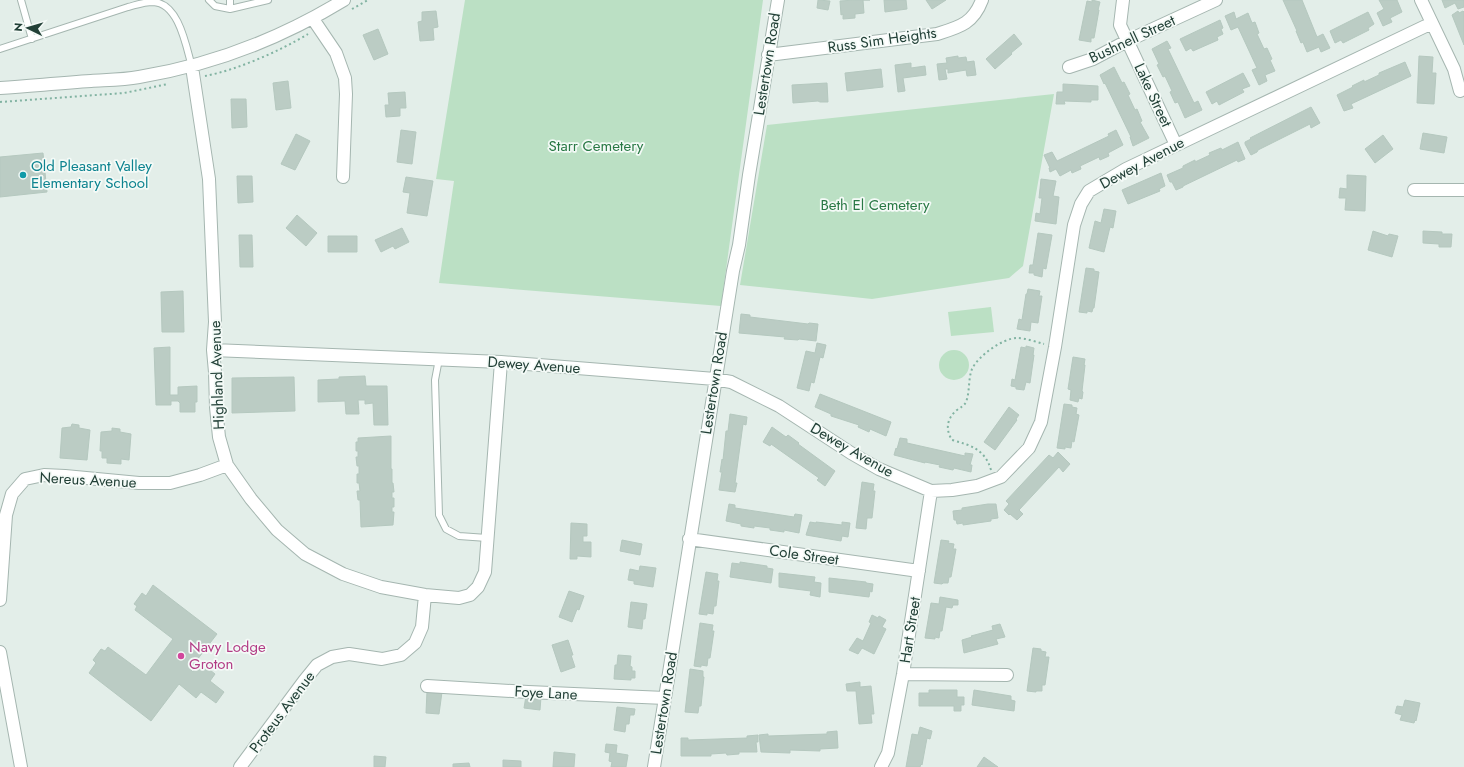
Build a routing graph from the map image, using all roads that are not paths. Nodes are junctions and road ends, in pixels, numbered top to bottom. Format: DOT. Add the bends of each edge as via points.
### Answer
graph roads {
  1 [pos="21,0"];
  2 [pos="209,0"];
  3 [pos="230,0"];
  4 [pos="268,0"];
  5 [pos="344,0"];
  6 [pos="778,0"];
  7 [pos="982,0"];
  8 [pos="1123,0"];
  9 [pos="1216,0"];
  10 [pos="1421,0"];
  11 [pos="260,1"];
  12 [pos="230,9"];
  13 [pos="313,19"];
  14 [pos="1432,23"];
  15 [pos="32,39"];
  16 [pos="1127,41"];
  17 [pos="0,49"];
  18 [pos="768,54"];
  19 [pos="192,67"];
  20 [pos="1069,67"];
  21 [pos="0,88"];
  22 [pos="1460,90"];
  23 [pos="1176,145"];
  24 [pos="343,177"];
  25 [pos="1414,190"];
  26 [pos="1464,190"];
  27 [pos="213,350"];
  28 [pos="439,359"];
  29 [pos="501,362"];
  30 [pos="715,379"];
  31 [pos="227,465"];
  32 [pos="931,491"];
  33 [pos="3,516"];
  34 [pos="487,538"];
  35 [pos="689,539"];
  36 [pos="919,571"];
  37 [pos="425,595"];
  38 [pos="0,600"];
  39 [pos="1,658"];
  40 [pos="903,674"];
  41 [pos="1007,675"];
  42 [pos="427,686"];
  43 [pos="665,698"];
  44 [pos="21,767"];
  45 [pos="240,767"];
  46 [pos="654,767"];
  47 [pos="881,767"];
  1 -- 15 [label="lane"];
  2 -- 12 [label="lane" via="215,6"];
  3 -- 12 [label="lane"];
  4 -- 11 [label="lane"];
  5 -- 13 [label="street"];
  6 -- 18 [label="street, Lestertown Road"];
  7 -- 18 [label="street, Russ Sim Heights" via="978,11 969,21 937,34"];
  8 -- 16 [label="street, Lake Street" via="1120,25"];
  9 -- 16 [label="street, Bushnell Street"];
  10 -- 14 [label="street"];
  11 -- 12 [label="lane"];
  13 -- 19 [label="street" via="219,59"];
  13 -- 24 [label="street" via="336,53 345,78"];
  14 -- 22 [label="street" via="1454,69"];
  14 -- 23 [label="street, Dewey Avenue"];
  15 -- 17 [label="lane"];
  15 -- 19 [label="lane" via="128,7 154,2 164,5 172,12 184,38"];
  16 -- 20 [label="street, Bushnell Street" via="1093,59"];
  16 -- 23 [label="street, Lake Street"];
  18 -- 30 [label="street, Lestertown Road" via="739,245"];
  19 -- 21 [label="street" via="138,77"];
  19 -- 27 [label="street, Highland Avenue" via="208,179 215,322"];
  23 -- 32 [label="street, Dewey Avenue" via="1126,169 1089,191 1081,204 1074,226 1041,422 1029,448 1001,477 977,486"];
  25 -- 26 [label="street"];
  27 -- 28 [label="street, Dewey Avenue"];
  27 -- 31 [label="street, Highland Avenue" via="216,407"];
  28 -- 29 [label="street, Dewey Avenue"];
  28 -- 34 [label="lane" via="435,380 439,515 446,529 459,536"];
  29 -- 30 [label="street, Dewey Avenue"];
  29 -- 34 [label="street, Highland Avenue"];
  30 -- 32 [label="street, Dewey Avenue" via="731,382 779,406 879,469"];
  30 -- 35 [label="street, Lestertown Road"];
  31 -- 33 [label="street, Nereus Avenue" via="200,476 170,483 44,475 25,479 12,494"];
  31 -- 37 [label="street, Highland Avenue" via="251,500 277,530 305,554 343,574 381,587"];
  32 -- 36 [label="street, Hart Street"];
  33 -- 38 [label="street, Nereus Avenue"];
  34 -- 37 [label="street, Highland Avenue" via="485,572 478,587 470,595 459,598"];
  35 -- 36 [label="street, Cole Street"];
  35 -- 43 [label="street, Lestertown Road"];
  36 -- 40 [label="street, Hart Street"];
  37 -- 45 [label="street, Proteus Avenue" via="422,626 415,643 401,655 382,659 349,654 332,657 317,665"];
  39 -- 44 [label="street"];
  40 -- 41 [label="street"];
  40 -- 47 [label="street, Hart Street" via="888,753"];
  42 -- 43 [label="street, Foye Lane"];
  43 -- 46 [label="street, Lestertown Road"];
}
